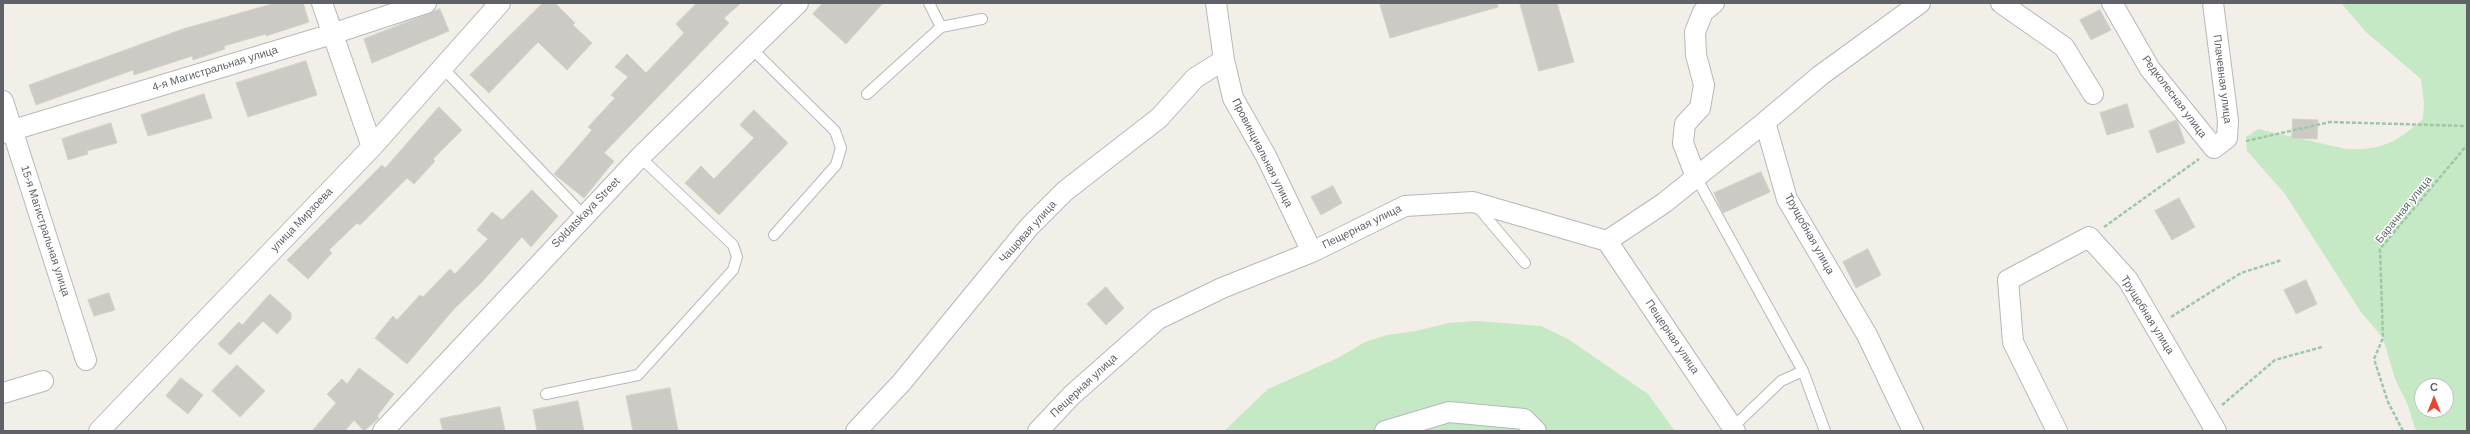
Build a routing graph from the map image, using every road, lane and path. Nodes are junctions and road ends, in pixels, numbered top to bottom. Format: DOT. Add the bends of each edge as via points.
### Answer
graph roads {
  1 [pos="322,3"];
  2 [pos="426,3"];
  3 [pos="500,3"];
  4 [pos="798,3"];
  5 [pos="929,3"];
  6 [pos="1216,3"];
  7 [pos="1714,3"];
  8 [pos="1920,3"];
  9 [pos="2001,3"];
  10 [pos="2112,3"];
  11 [pos="2213,3"];
  12 [pos="982,19"];
  13 [pos="941,27"];
  14 [pos="332,34"];
  15 [pos="752,49"];
  16 [pos="1224,60"];
  17 [pos="442,67"];
  18 [pos="867,94"];
  19 [pos="2093,94"];
  20 [pos="3,101"];
  21 [pos="1765,122"];
  22 [pos="2467,126"];
  23 [pos="8,131"];
  24 [pos="2245,141"];
  25 [pos="2467,145"];
  26 [pos="372,147"];
  27 [pos="2214,148"];
  28 [pos="640,157"];
  29 [pos="1696,177"];
  30 [pos="1473,202"];
  31 [pos="584,216"];
  32 [pos="774,234"];
  33 [pos="2088,237"];
  34 [pos="1607,241"];
  35 [pos="1312,252"];
  36 [pos="2282,260"];
  37 [pos="1525,263"];
  38 [pos="2156,328"];
  39 [pos="2322,347"];
  40 [pos="86,360"];
  41 [pos="1802,371"];
  42 [pos="43,381"];
  43 [pos="3,393"];
  44 [pos="546,394"];
  45 [pos="2212,424"];
  46 [pos="1734,429"];
  47 [pos="99,431"];
  48 [pos="383,431"];
  49 [pos="856,431"];
  50 [pos="1038,431"];
  51 [pos="1385,431"];
  52 [pos="1536,431"];
  53 [pos="1825,431"];
  54 [pos="1913,431"];
  55 [pos="2057,431"];
  56 [pos="2403,431"];
  1 -- 14 [label="street"];
  2 -- 14 [label="street, 4-я Магистральная улица"];
  3 -- 17 [label="street, улица Мирзоева"];
  4 -- 15 [label="street, Soldatskaya Street"];
  5 -- 13 [label="lane"];
  6 -- 16 [label="street, Провинциальная улица"];
  7 -- 29 [label="street" via="1703,12 1695,32 1696,55 1704,85 1700,108 1685,124 1683,143"];
  8 -- 21 [label="street" via="1821,75"];
  9 -- 19 [label="street" via="2064,47"];
  10 -- 27 [label="street, Редколесная улица" via="2150,69"];
  11 -- 27 [label="street, Плачевная улица" via="2228,121 2227,138"];
  12 -- 13 [label="lane"];
  13 -- 18 [label="lane"];
  14 -- 23 [label="street, 4-я Магистральная улица"];
  14 -- 26 [label="street"];
  15 -- 28 [label="street, Soldatskaya Street"];
  15 -- 32 [label="lane" via="835,131 840,148 836,165"];
  16 -- 35 [label="street, Провинциальная улица" via="1233,98 1266,156"];
  16 -- 49 [label="street, Чащовая улица" via="1195,78 1159,118 1065,191 1029,227 902,382"];
  17 -- 26 [label="street, улица Мирзоева"];
  17 -- 31 [label="lane"];
  20 -- 23 [label="street, 15-я Магистральная улица"];
  21 -- 29 [label="street"];
  21 -- 54 [label="street, Трущобная улица" via="1787,199 1867,335"];
  22 -- 24 [label="path" via="2330,122"];
  23 -- 40 [label="street, 15-я Магистральная улица"];
  25 -- 56 [label="path, Барачная улица" via="2380,249 2383,338 2374,359 2388,402"];
  26 -- 47 [label="street, улица Мирзоева"];
  27 -- 33 [label="path"];
  28 -- 31 [label="street, Soldatskaya Street"];
  28 -- 44 [label="lane" via="733,245 738,257 734,270 638,375"];
  29 -- 34 [label="street" via="1664,203"];
  29 -- 41 [label="lane"];
  30 -- 34 [label="street, Пещерная улица"];
  30 -- 35 [label="street, Пещерная улица" via="1405,206"];
  30 -- 37 [label="lane"];
  31 -- 48 [label="street, Soldatskaya Street"];
  33 -- 38 [label="street, Трущобная улица" via="2128,280"];
  33 -- 55 [label="street" via="2008,280 2014,342"];
  34 -- 46 [label="street, Пещерная улица"];
  35 -- 50 [label="street, Пещерная улица" via="1222,288 1158,319 1072,395"];
  36 -- 38 [label="path" via="2241,273"];
  38 -- 45 [label="street, Трущобная улица"];
  39 -- 45 [label="path" via="2275,360 2231,396"];
  41 -- 46 [label="lane" via="1781,381"];
  41 -- 53 [label="lane"];
  42 -- 43 [label="street"];
  51 -- 52 [label="street" via="1449,412 1524,419"];
}
